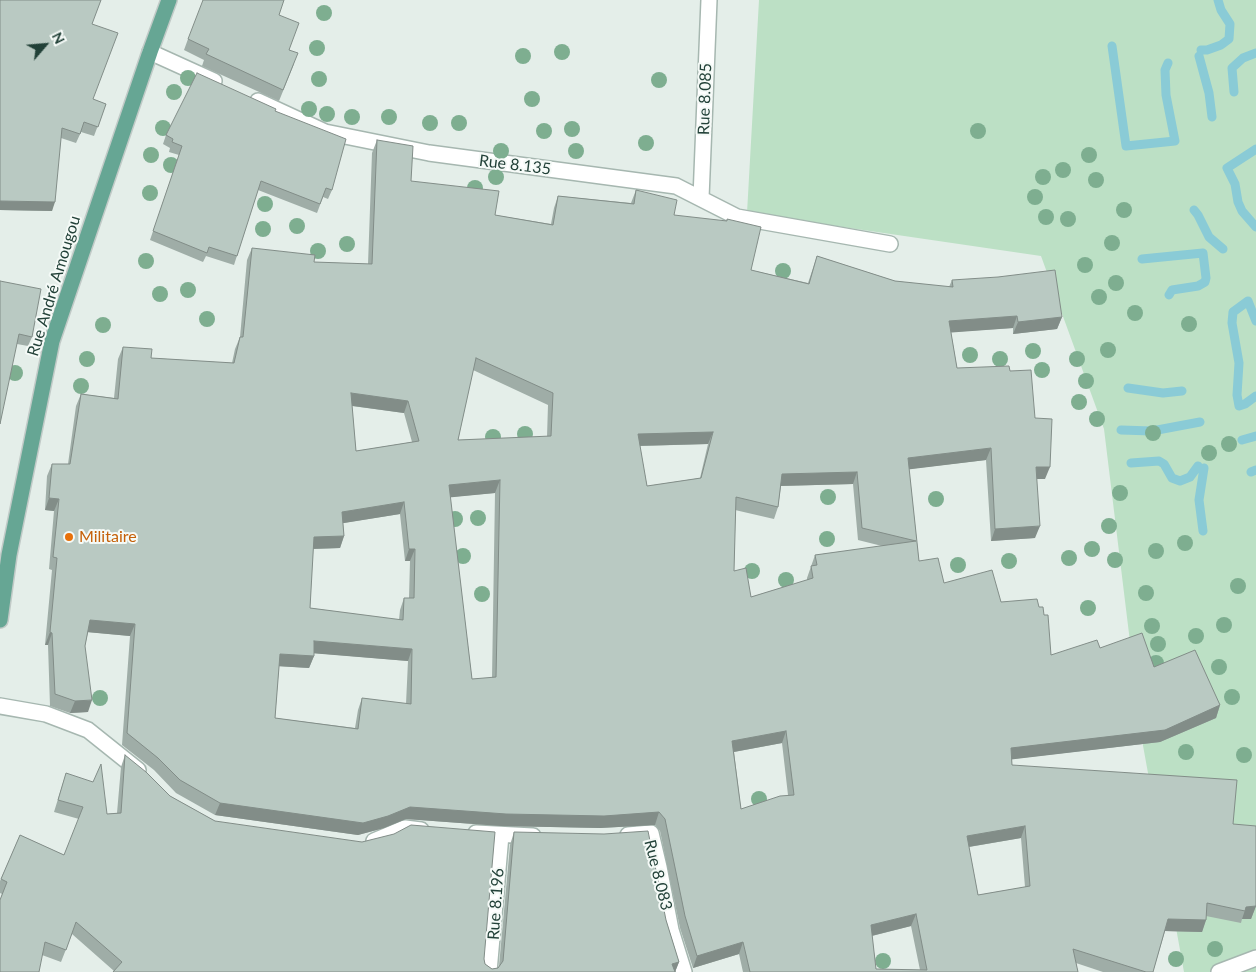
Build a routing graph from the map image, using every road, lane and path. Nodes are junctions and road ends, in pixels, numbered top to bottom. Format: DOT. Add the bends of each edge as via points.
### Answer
graph roads {
  1 [pos="169,0"];
  2 [pos="709,0"];
  3 [pos="150,52"];
  4 [pos="229,88"];
  5 [pos="246,96"];
  6 [pos="701,198"];
  7 [pos="890,244"];
  8 [pos="0,620"];
  9 [pos="0,706"];
  10 [pos="148,778"];
  11 [pos="434,830"];
  12 [pos="463,832"];
  13 [pos="501,835"];
  14 [pos="550,836"];
  15 [pos="617,836"];
  16 [pos="359,845"];
  17 [pos="1256,958"];
  18 [pos="490,972"];
  19 [pos="684,972"];
  20 [pos="1219,972"];
  1 -- 3 [label="main road, Rue André Amougou"];
  2 -- 6 [label="street, Rue 8.085"];
  3 -- 4 [label="street"];
  3 -- 8 [label="main road, Rue André Amougou" via="52,341 9,555"];
  5 -- 6 [label="street, Rue 8.135" via="325,132 429,153 676,186"];
  6 -- 7 [label="street, Rue 8.135" via="737,217"];
  9 -- 10 [label="street" via="46,714 88,730"];
  11 -- 16 [label="street" via="406,828"];
  12 -- 13 [label="street"];
  13 -- 14 [label="street"];
  13 -- 18 [label="street, Rue 8.196"];
  15 -- 19 [label="street, Rue 8.083" via="651,833 671,930"];
  17 -- 20 [label="street"];
}
